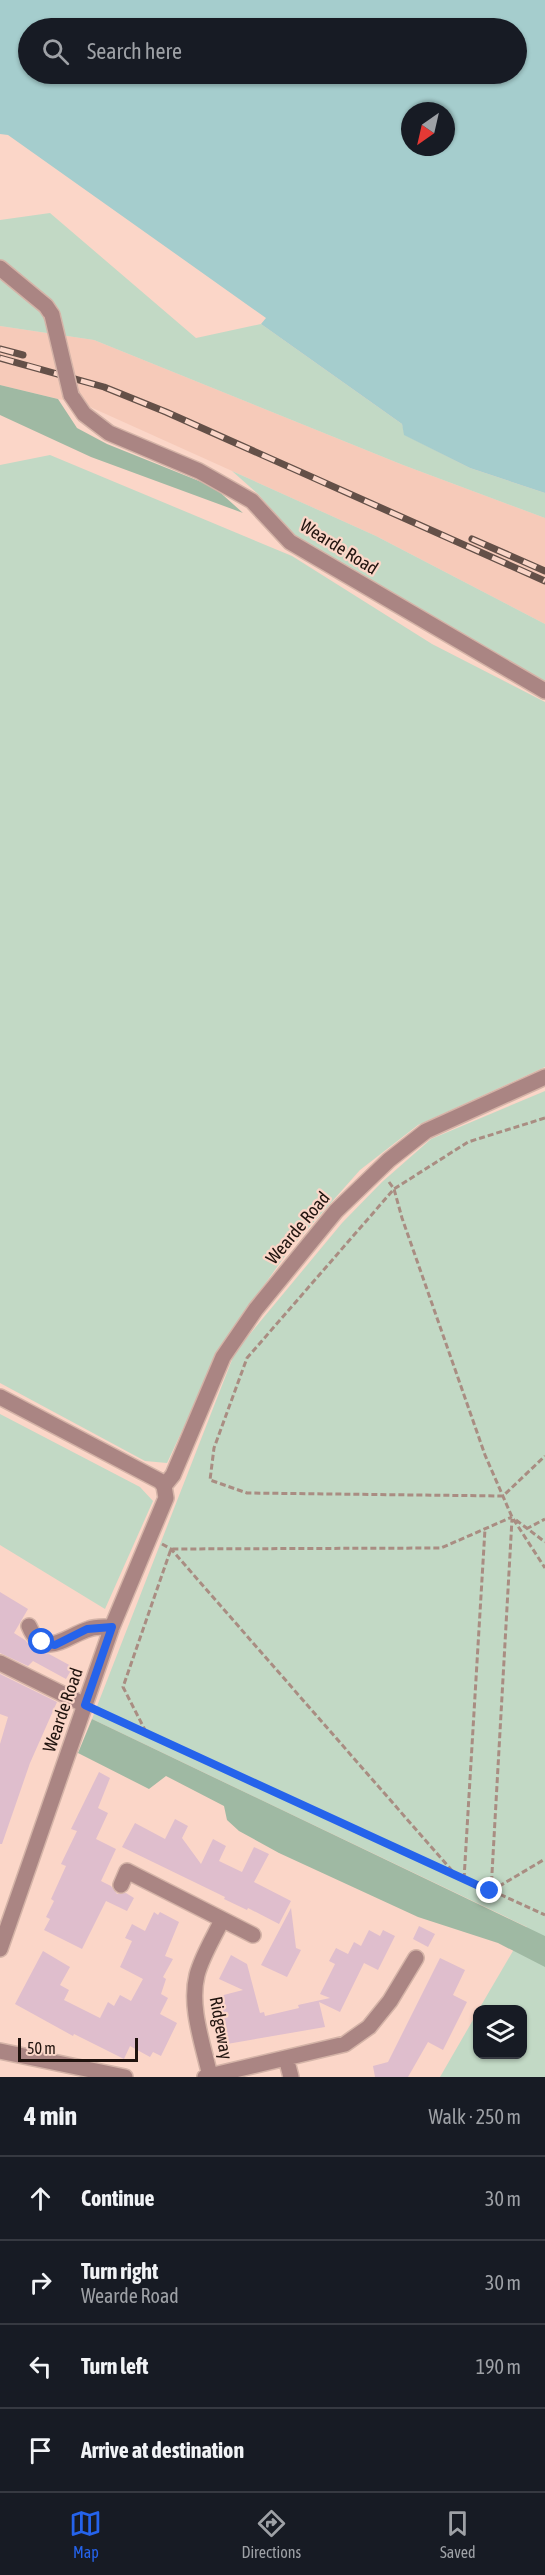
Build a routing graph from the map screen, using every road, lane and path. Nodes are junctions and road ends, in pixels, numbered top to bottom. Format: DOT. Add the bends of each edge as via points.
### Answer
graph roads {
  1 [pos="0,268"];
  2 [pos="545,691"];
  3 [pos="545,1077"];
  4 [pos="545,1118"];
  5 [pos="380,1169"];
  6 [pos="394,1189"];
  7 [pos="0,1397"];
  8 [pos="545,1456"];
  9 [pos="165,1486"];
  10 [pos="503,1496"];
  11 [pos="512,1517"];
  12 [pos="545,1519"];
  13 [pos="485,1529"];
  14 [pos="526,1529"];
  15 [pos="149,1538"];
  16 [pos="545,1542"];
  17 [pos="171,1549"];
  18 [pos="545,1568"];
  19 [pos="29,1626"];
  20 [pos="112,1627"];
  21 [pos="0,1663"];
  22 [pos="85,1705"];
  23 [pos="146,1732"];
  24 [pos="545,1859"];
  25 [pos="455,1875"];
  26 [pos="464,1879"];
  27 [pos="121,1885"];
  28 [pos="490,1891"];
  29 [pos="545,1915"];
  30 [pos="222,1920"];
  31 [pos="253,1935"];
  32 [pos="0,1949"];
  33 [pos="416,1958"];
  34 [pos="0,2051"];
  35 [pos="286,2058"];
  36 [pos="207,2076"];
  37 [pos="125,2077"];
  38 [pos="291,2077"];
  1 -- 2 [label="street, Wearde Road, bridge" via="52,315 71,395 84,414 109,433 199,471 252,501 290,542"];
  3 -- 5 [label="street, Wearde Road" via="426,1131"];
  4 -- 6 [label="path" via="468,1142"];
  5 -- 6 [label="path"];
  5 -- 9 [label="street, Wearde Road" via="336,1211 256,1309 223,1357 173,1476"];
  6 -- 10 [label="path" via="485,1455"];
  6 -- 10 [label="path" via="247,1358 214,1448 210,1480 247,1493"];
  7 -- 9 [label="street"];
  8 -- 10 [label="path"];
  9 -- 15 [label="street, Wearde Road" via="166,1498"];
  10 -- 11 [label="path"];
  11 -- 13 [label="path"];
  11 -- 14 [label="path"];
  11 -- 18 [label="path"];
  11 -- 28 [label="path"];
  12 -- 14 [label="path"];
  13 -- 17 [label="path" via="441,1548"];
  13 -- 26 [label="path"];
  14 -- 16 [label="path"];
  15 -- 17 [label="path"];
  15 -- 20 [label="street, Wearde Road"];
  17 -- 23 [label="path" via="123,1687"];
  17 -- 25 [label="path"];
  19 -- 20 [label="street" via="33,1636 55,1645 87,1629"];
  20 -- 22 [label="street, Wearde Road"];
  21 -- 22 [label="street"];
  22 -- 23 [label="path"];
  22 -- 32 [label="street, Wearde Road"];
  23 -- 25 [label="path"];
  24 -- 28 [label="path"];
  25 -- 26 [label="path"];
  26 -- 28 [label="path"];
  27 -- 30 [label="street" via="127,1871"];
  28 -- 29 [label="path"];
  30 -- 31 [label="street"];
  30 -- 36 [label="street, Ridgeway" via="195,1987"];
  33 -- 35 [label="street" via="369,2027 345,2044"];
  34 -- 37 [label="street"];
  35 -- 36 [label="street"];
  35 -- 38 [label="street"];
}
